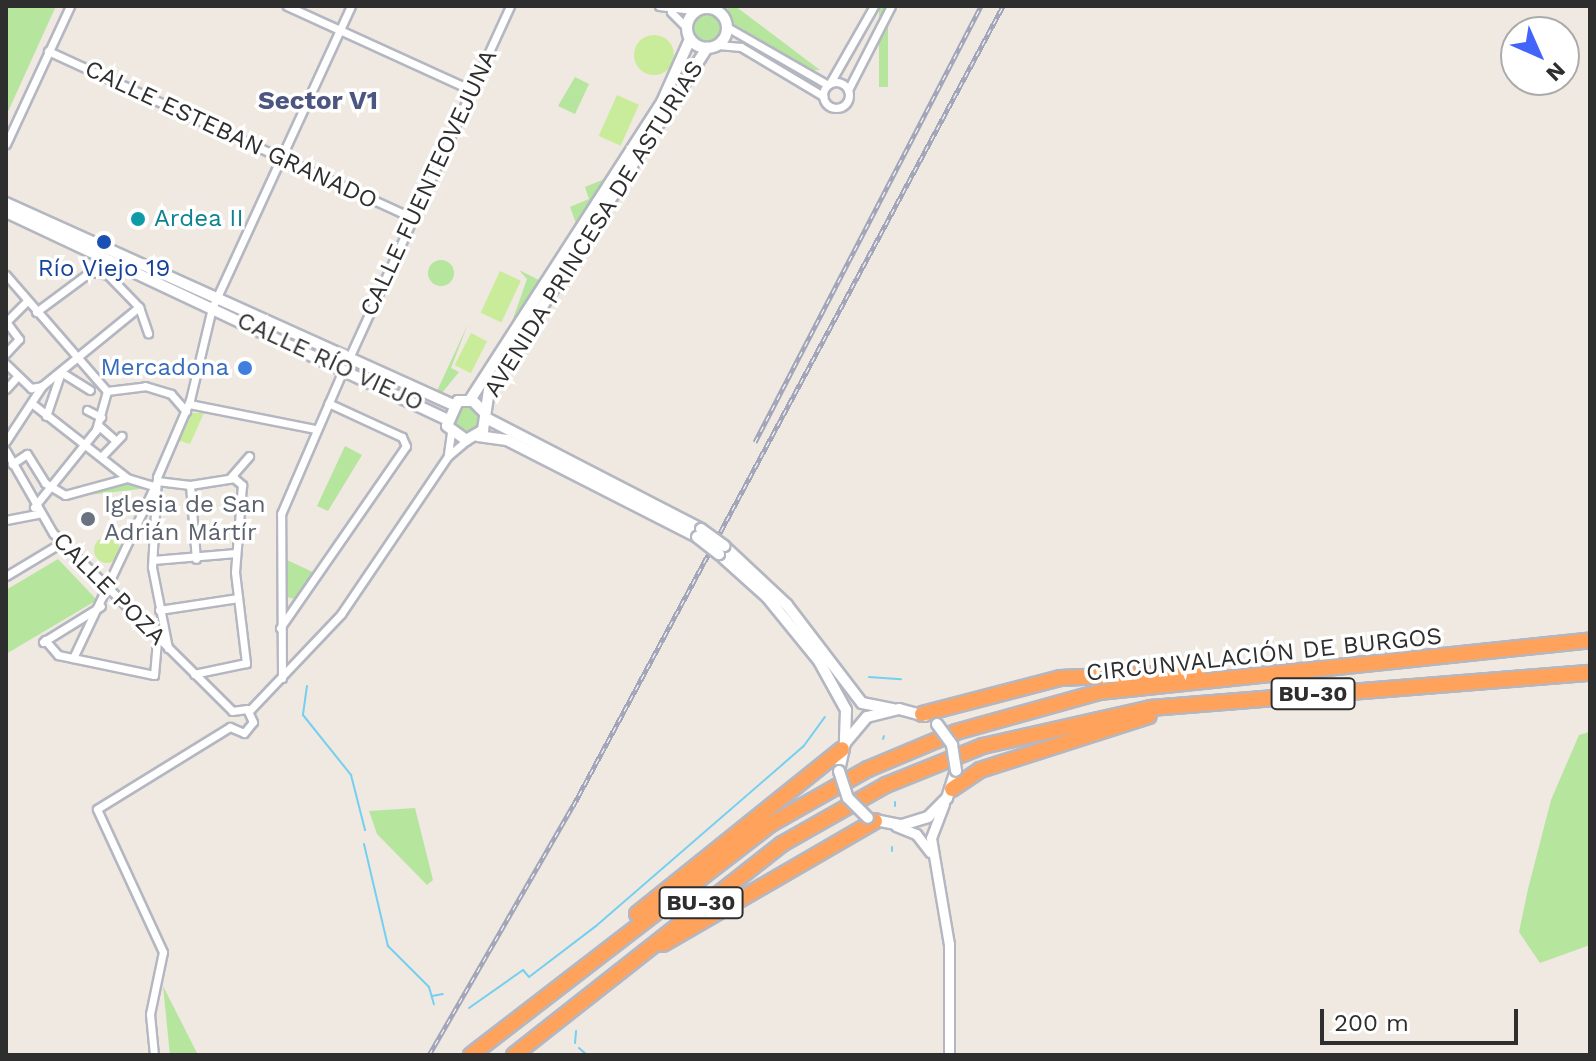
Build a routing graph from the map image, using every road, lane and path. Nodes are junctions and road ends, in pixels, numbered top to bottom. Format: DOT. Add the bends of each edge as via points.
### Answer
graph roads {
  1 [pos="70,6"];
  2 [pos="287,6"];
  3 [pos="351,6"];
  4 [pos="510,6"];
  5 [pos="659,6"];
  6 [pos="874,6"];
  7 [pos="891,6"];
  8 [pos="701,8"];
  9 [pos="669,11"];
  10 [pos="724,16"];
  11 [pos="340,30"];
  12 [pos="688,34"];
  13 [pos="717,46"];
  14 [pos="48,51"];
  15 [pos="829,84"];
  16 [pos="471,90"];
  17 [pos="848,90"];
  18 [pos="823,96"];
  19 [pos="6,144"];
  20 [pos="281,158"];
  21 [pos="6,203"];
  22 [pos="6,212"];
  23 [pos="413,218"];
  24 [pos="87,249"];
  25 [pos="112,261"];
  26 [pos="90,272"];
  27 [pos="6,275"];
  28 [pos="108,275"];
  29 [pos="27,301"];
  30 [pos="214,304"];
  31 [pos="139,307"];
  32 [pos="36,312"];
  33 [pos="148,333"];
  34 [pos="6,353"];
  35 [pos="79,360"];
  36 [pos="6,364"];
  37 [pos="346,364"];
  38 [pos="61,372"];
  39 [pos="16,378"];
  40 [pos="42,386"];
  41 [pos="6,389"];
  42 [pos="90,390"];
  43 [pos="107,391"];
  44 [pos="470,400"];
  45 [pos="328,403"];
  46 [pos="452,404"];
  47 [pos="34,405"];
  48 [pos="187,408"];
  49 [pos="87,410"];
  50 [pos="485,415"];
  51 [pos="46,416"];
  52 [pos="445,419"];
  53 [pos="100,421"];
  54 [pos="315,429"];
  55 [pos="451,433"];
  56 [pos="472,438"];
  57 [pos="6,441"];
  58 [pos="85,441"];
  59 [pos="6,451"];
  60 [pos="102,456"];
  61 [pos="249,456"];
  62 [pos="448,456"];
  63 [pos="12,464"];
  64 [pos="127,478"];
  65 [pos="230,478"];
  66 [pos="156,483"];
  67 [pos="190,485"];
  68 [pos="54,491"];
  69 [pos="36,511"];
  70 [pos="6,520"];
  71 [pos="699,533"];
  72 [pos="61,543"];
  73 [pos="722,550"];
  74 [pos="236,553"];
  75 [pos="196,559"];
  76 [pos="153,560"];
  77 [pos="6,576"];
  78 [pos="110,592"];
  79 [pos="238,598"];
  80 [pos="102,605"];
  81 [pos="159,610"];
  82 [pos="280,628"];
  83 [pos="157,637"];
  84 [pos="1590,640"];
  85 [pos="168,648"];
  86 [pos="281,655"];
  87 [pos="73,658"];
  88 [pos="298,662"];
  89 [pos="1285,671"];
  90 [pos="1590,673"];
  91 [pos="194,674"];
  92 [pos="282,678"];
  93 [pos="1372,692"];
  94 [pos="893,709"];
  95 [pos="232,711"];
  96 [pos="249,711"];
  97 [pos="922,714"];
  98 [pos="230,727"];
  99 [pos="844,746"];
  100 [pos="950,793"];
  101 [pos="871,819"];
  102 [pos="893,825"];
  103 [pos="932,855"];
  104 [pos="540,1034"];
  105 [pos="495,1036"];
  106 [pos="154,1055"];
  107 [pos="471,1055"];
  108 [pos="514,1055"];
  109 [pos="949,1055"];
  1 -- 14 [label="street"];
  2 -- 11 [label="street"];
  3 -- 11 [label="street"];
  4 -- 16 [label="street, CALLE FUENTEOVEJUNA"];
  5 -- 9 [label="street"];
  6 -- 15 [label="street"];
  7 -- 17 [label="street"];
  8 -- 9 [label="street"];
  8 -- 10 [label="main road"];
  8 -- 12 [label="main road, AVENIDA PRINCESA DE ASTURIAS"];
  9 -- 12 [label="street"];
  10 -- 13 [label="main road"];
  10 -- 15 [label="street"];
  11 -- 16 [label="street"];
  11 -- 20 [label="street"];
  12 -- 13 [label="main road"];
  12 -- 44 [label="main road, AVENIDA PRINCESA DE ASTURIAS" via="662,102"];
  13 -- 18 [label="street, AVENIDA PRINCESA DE ASTURIAS"];
  13 -- 50 [label="main road, AVENIDA PRINCESA DE ASTURIAS" via="494,381"];
  14 -- 19 [label="street"];
  14 -- 20 [label="street, CALLE ESTEBAN GRANADO"];
  15 -- 17 [label="street"];
  15 -- 18 [label="street"];
  16 -- 23 [label="street, CALLE FUENTEOVEJUNA"];
  17 -- 18 [label="street" via="840,107"];
  20 -- 23 [label="street, CALLE ESTEBAN GRANADO"];
  20 -- 30 [label="street"];
  21 -- 30 [label="main road, CALLE RÍO VIEJO"];
  22 -- 24 [label="main road, CALLE RÍO VIEJO"];
  23 -- 37 [label="street, CALLE FUENTEOVEJUNA"];
  24 -- 25 [label="main road, CALLE RÍO VIEJO"];
  24 -- 26 [label="street"];
  25 -- 28 [label="street"];
  25 -- 30 [label="main road, CALLE RÍO VIEJO"];
  26 -- 28 [label="street"];
  26 -- 32 [label="street"];
  27 -- 29 [label="street"];
  28 -- 31 [label="street"];
  29 -- 32 [label="street"];
  29 -- 34 [label="street" via="7,321 19,339"];
  30 -- 37 [label="main road, CALLE RÍO VIEJO"];
  30 -- 48 [label="street"];
  31 -- 33 [label="street"];
  31 -- 35 [label="street"];
  32 -- 35 [label="street"];
  35 -- 38 [label="street"];
  35 -- 43 [label="street"];
  36 -- 39 [label="street"];
  37 -- 45 [label="street, CALLE FUENTEOVEJUNA"];
  37 -- 46 [label="main road, CALLE RÍO VIEJO"];
  37 -- 52 [label="main road, CALLE RÍO VIEJO"];
  38 -- 40 [label="street"];
  38 -- 42 [label="street"];
  38 -- 51 [label="street" via="62,388"];
  39 -- 40 [label="street"];
  39 -- 41 [label="street"];
  40 -- 47 [label="street"];
  43 -- 48 [label="street" via="145,386 171,394"];
  43 -- 53 [label="street"];
  44 -- 46 [label="main road"];
  44 -- 50 [label="main road"];
  45 -- 54 [label="street, CALLE FUENTEOVEJUNA"];
  45 -- 82 [label="street" via="402,437 406,446"];
  46 -- 52 [label="main road"];
  47 -- 51 [label="street"];
  47 -- 57 [label="street"];
  48 -- 54 [label="street"];
  48 -- 66 [label="street"];
  49 -- 53 [label="street"];
  50 -- 56 [label="main road"];
  50 -- 71 [label="main road"];
  51 -- 58 [label="street"];
  52 -- 55 [label="main road"];
  53 -- 58 [label="street"];
  53 -- 60 [label="street" via="118,438"];
  54 -- 82 [label="street, CALLE FUENTEOVEJUNA" via="281,514"];
  55 -- 56 [label="main road"];
  55 -- 62 [label="street"];
  56 -- 62 [label="street"];
  56 -- 71 [label="main road" via="517,444"];
  58 -- 60 [label="street"];
  58 -- 68 [label="street"];
  59 -- 63 [label="street, CALLE POZA"];
  60 -- 64 [label="street"];
  61 -- 65 [label="street"];
  62 -- 88 [label="street" via="365,583"];
  63 -- 68 [label="street" via="27,454"];
  63 -- 69 [label="street, CALLE POZA"];
  64 -- 66 [label="street"];
  64 -- 68 [label="street" via="65,495"];
  65 -- 67 [label="street"];
  65 -- 74 [label="street" via="239,480"];
  66 -- 67 [label="street"];
  66 -- 76 [label="street"];
  66 -- 78 [label="street"];
  67 -- 75 [label="street"];
  68 -- 69 [label="street"];
  69 -- 70 [label="street"];
  69 -- 72 [label="street, CALLE POZA"];
  71 -- 73 [label="main road, bridge"];
  72 -- 77 [label="street"];
  72 -- 78 [label="street, CALLE POZA"];
  73 -- 94 [label="main road" via="787,605 862,703"];
  73 -- 99 [label="main road" via="775,605 823,667 846,710"];
  74 -- 75 [label="street"];
  74 -- 79 [label="street"];
  75 -- 76 [label="street"];
  76 -- 81 [label="street"];
  78 -- 80 [label="street"];
  78 -- 83 [label="street, CALLE POZA"];
  79 -- 81 [label="street"];
  79 -- 91 [label="street" via="245,665"];
  80 -- 87 [label="street"];
  80 -- 87 [label="street" via="43,642 53,653"];
  81 -- 85 [label="street"];
  82 -- 86 [label="street, CALLE FUENTEOVEJUNA"];
  83 -- 85 [label="street, CALLE POZA"];
  83 -- 87 [label="street" via="158,672"];
  84 -- 89 [label="highway, CIRCUNVALACIÓN DE BURGOS / BU-30"];
  85 -- 91 [label="street, CALLE POZA"];
  86 -- 88 [label="street"];
  86 -- 92 [label="street, CALLE FUENTEOVEJUNA"];
  88 -- 92 [label="street"];
  89 -- 97 [label="highway" via="1076,676"];
  89 -- 105 [label="highway, CIRCUNVALACIÓN DE BURGOS / BU-30" via="1099,692 984,722 868,769 724,856"];
  90 -- 93 [label="highway, CIRCUNVALACIÓN DE BURGOS / BU-30"];
  91 -- 95 [label="street, CALLE POZA"];
  92 -- 96 [label="street"];
  93 -- 100 [label="highway" via="1138,718 980,770"];
  93 -- 104 [label="highway, CIRCUNVALACIÓN DE BURGOS / BU-30" via="1121,712 916,771 740,873"];
  94 -- 97 [label="main road"];
  94 -- 99 [label="main road" via="867,717"];
  95 -- 96 [label="street"];
  95 -- 98 [label="street"];
  96 -- 98 [label="street" via="249,729"];
  97 -- 100 [label="main road, bridge" via="952,745 956,771"];
  98 -- 106 [label="street" via="97,809 163,952 150,1014"];
  99 -- 101 [label="main road, bridge" via="839,771 848,798"];
  99 -- 105 [label="highway" via="704,854"];
  100 -- 102 [label="main road" via="928,817"];
  100 -- 103 [label="street" via="933,825"];
  101 -- 102 [label="main road"];
  101 -- 104 [label="highway" via="692,924"];
  102 -- 103 [label="street" via="916,834"];
  103 -- 109 [label="street" via="949,944"];
  104 -- 108 [label="highway, CIRCUNVALACIÓN DE BURGOS / BU-30"];
  105 -- 107 [label="highway, CIRCUNVALACIÓN DE BURGOS / BU-30"];
}
